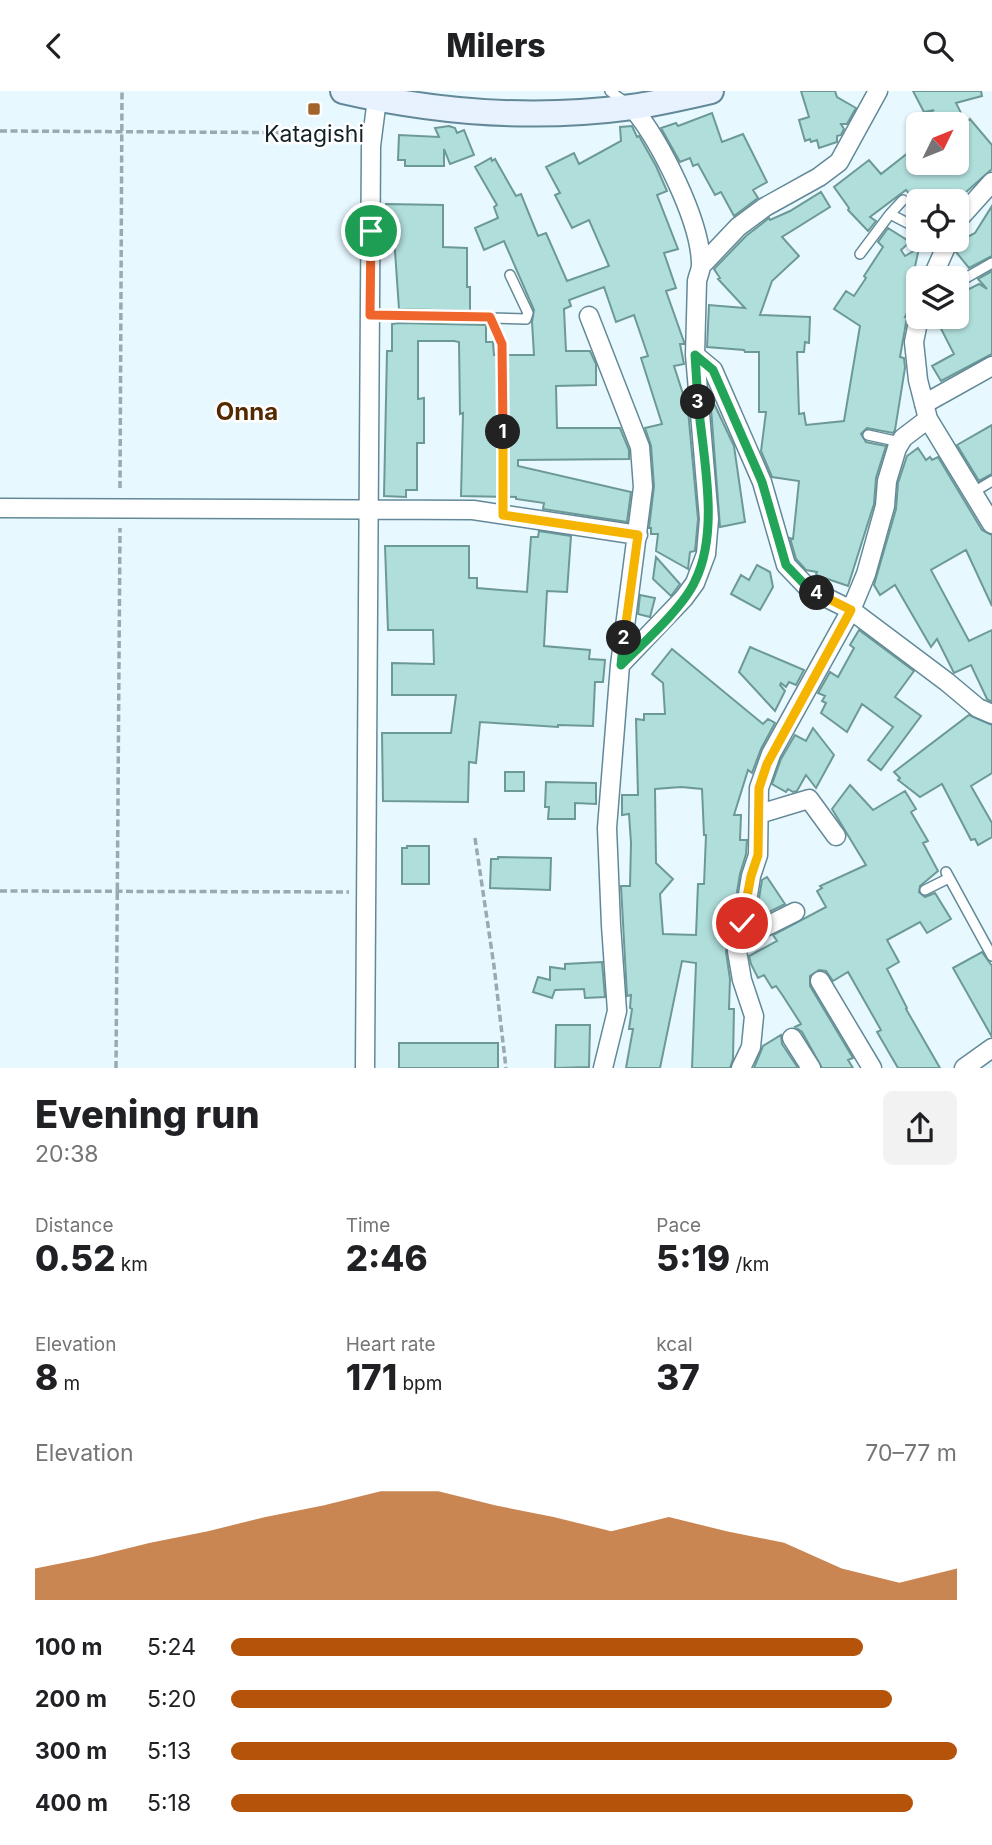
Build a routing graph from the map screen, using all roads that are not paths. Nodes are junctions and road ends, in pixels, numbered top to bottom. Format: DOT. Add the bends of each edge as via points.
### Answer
graph roads {
  1 [pos="343,91"];
  2 [pos="610,91"];
  3 [pos="711,91"];
  4 [pos="878,91"];
  5 [pos="377,95"];
  6 [pos="632,107"];
  7 [pos="992,182"];
  8 [pos="903,200"];
  9 [pos="969,208"];
  10 [pos="890,214"];
  11 [pos="906,222"];
  12 [pos="860,254"];
  13 [pos="992,263"];
  14 [pos="701,266"];
  15 [pos="510,275"];
  16 [pos="969,276"];
  17 [pos="370,315"];
  18 [pos="589,316"];
  19 [pos="917,329"];
  20 [pos="695,355"];
  21 [pos="992,366"];
  22 [pos="926,411"];
  23 [pos="868,435"];
  24 [pos="900,442"];
  25 [pos="992,481"];
  26 [pos="972,493"];
  27 [pos="0,508"];
  28 [pos="369,509"];
  29 [pos="992,524"];
  30 [pos="638,535"];
  31 [pos="851,610"];
  32 [pos="621,665"];
  33 [pos="992,714"];
  34 [pos="759,814"];
  35 [pos="836,836"];
  36 [pos="925,890"];
  37 [pos="795,912"];
  38 [pos="741,939"];
  39 [pos="992,956"];
  40 [pos="820,981"];
  41 [pos="792,1038"];
  42 [pos="987,1057"];
  43 [pos="812,1060"];
  44 [pos="365,1068"];
  45 [pos="603,1068"];
  46 [pos="741,1068"];
  47 [pos="872,1068"];
  48 [pos="964,1068"];
  1 -- 5 [label="street"];
  2 -- 6 [label="lane"];
  3 -- 6 [label="street"];
  4 -- 14 [label="street" via="839,162 738,227"];
  5 -- 6 [label="street" via="439,109 514,113"];
  5 -- 17 [label="street" via="372,133"];
  6 -- 14 [label="street" via="678,185"];
  7 -- 9 [label="street"];
  8 -- 10 [label="lane"];
  10 -- 11 [label="lane"];
  10 -- 12 [label="lane"];
  13 -- 16 [label="lane"];
  14 -- 20 [label="street"];
  15 -- 17 [label="lane" via="528,313 526,319"];
  17 -- 28 [label="street"];
  18 -- 30 [label="street" via="640,447 643,487"];
  19 -- 22 [label="street" via="918,380"];
  20 -- 31 [label="street" via="713,370 762,482 786,565 809,589"];
  20 -- 32 [label="street" via="709,519 706,554 684,598"];
  21 -- 22 [label="street"];
  22 -- 24 [label="street"];
  22 -- 26 [label="street"];
  23 -- 24 [label="lane"];
  24 -- 31 [label="street" via="866,574"];
  25 -- 26 [label="lane"];
  26 -- 29 [label="street"];
  27 -- 28 [label="street"];
  28 -- 30 [label="street" via="473,510"];
  28 -- 44 [label="street"];
  30 -- 32 [label="street"];
  31 -- 33 [label="street"];
  31 -- 34 [label="street" via="762,763"];
  32 -- 45 [label="street" via="607,828 617,1011"];
  34 -- 35 [label="street" via="809,799"];
  34 -- 38 [label="street" via="758,855"];
  36 -- 39 [label="lane" via="947,875"];
  37 -- 38 [label="street"];
  38 -- 46 [label="street" via="737,951 754,1016 751,1047"];
  40 -- 47 [label="street" via="836,996"];
  41 -- 43 [label="street"];
  42 -- 48 [label="street"];
}
